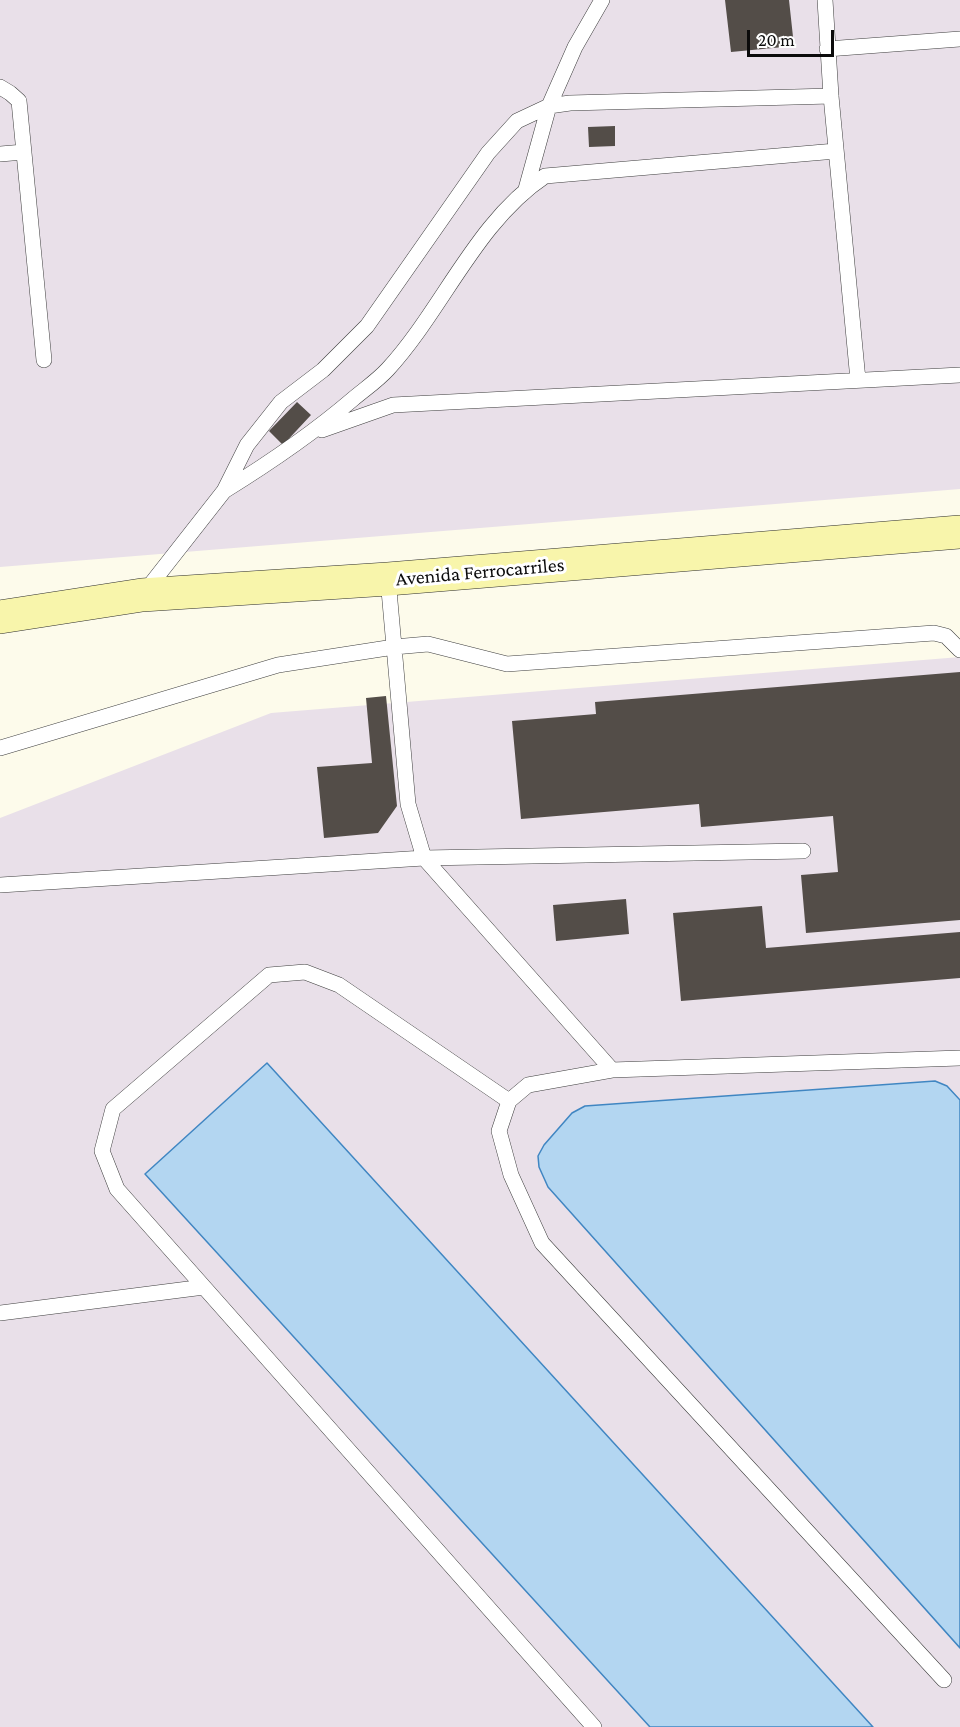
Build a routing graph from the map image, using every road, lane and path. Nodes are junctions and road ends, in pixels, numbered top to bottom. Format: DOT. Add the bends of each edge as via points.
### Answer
graph roads {
  1 [pos="602,0"];
  2 [pos="825,0"];
  3 [pos="960,39"];
  4 [pos="827,49"];
  5 [pos="0,87"];
  6 [pos="831,96"];
  7 [pos="549,106"];
  8 [pos="836,151"];
  9 [pos="24,152"];
  10 [pos="0,153"];
  11 [pos="526,189"];
  12 [pos="44,360"];
  13 [pos="960,375"];
  14 [pos="858,380"];
  15 [pos="313,433"];
  16 [pos="224,491"];
  17 [pos="960,532"];
  18 [pos="388,579"];
  19 [pos="142,595"];
  20 [pos="0,617"];
  21 [pos="394,647"];
  22 [pos="960,650"];
  23 [pos="0,748"];
  24 [pos="803,850"];
  25 [pos="424,858"];
  26 [pos="0,885"];
  27 [pos="960,1058"];
  28 [pos="612,1070"];
  29 [pos="509,1101"];
  30 [pos="204,1287"];
  31 [pos="0,1313"];
  32 [pos="944,1680"];
  33 [pos="594,1727"];
  1 -- 7 [label="lane" via="575,47"];
  2 -- 4 [label="lane"];
  3 -- 4 [label="lane"];
  4 -- 6 [label="lane"];
  5 -- 9 [label="lane" via="19,101"];
  6 -- 7 [label="lane"];
  6 -- 8 [label="lane"];
  7 -- 11 [label="lane"];
  7 -- 16 [label="lane" via="518,121 488,153 367,326 281,402 247,445"];
  8 -- 11 [label="lane" via="545,176"];
  8 -- 14 [label="lane"];
  9 -- 10 [label="lane"];
  9 -- 12 [label="lane"];
  11 -- 15 [label="lane" via="499,216 387,370"];
  13 -- 14 [label="lane"];
  14 -- 15 [label="lane" via="393,405"];
  15 -- 16 [label="lane"];
  16 -- 19 [label="lane"];
  17 -- 18 [label="main road, Avenida Ferrocarriles"];
  18 -- 19 [label="main road, Avenida Ferrocarriles"];
  18 -- 21 [label="lane"];
  19 -- 20 [label="main road, Avenida Ferrocarriles"];
  21 -- 22 [label="lane" via="428,644 507,664 934,633 946,636"];
  21 -- 23 [label="lane" via="278,665"];
  21 -- 25 [label="lane" via="408,804"];
  24 -- 25 [label="lane"];
  25 -- 26 [label="lane"];
  25 -- 28 [label="lane"];
  27 -- 28 [label="lane"];
  28 -- 29 [label="lane" via="528,1085"];
  29 -- 30 [label="lane" via="339,985 305,972 269,975 113,1109 102,1151 117,1189"];
  29 -- 32 [label="lane" via="499,1131 511,1175 542,1243"];
  30 -- 31 [label="lane"];
  30 -- 33 [label="lane"];
}
